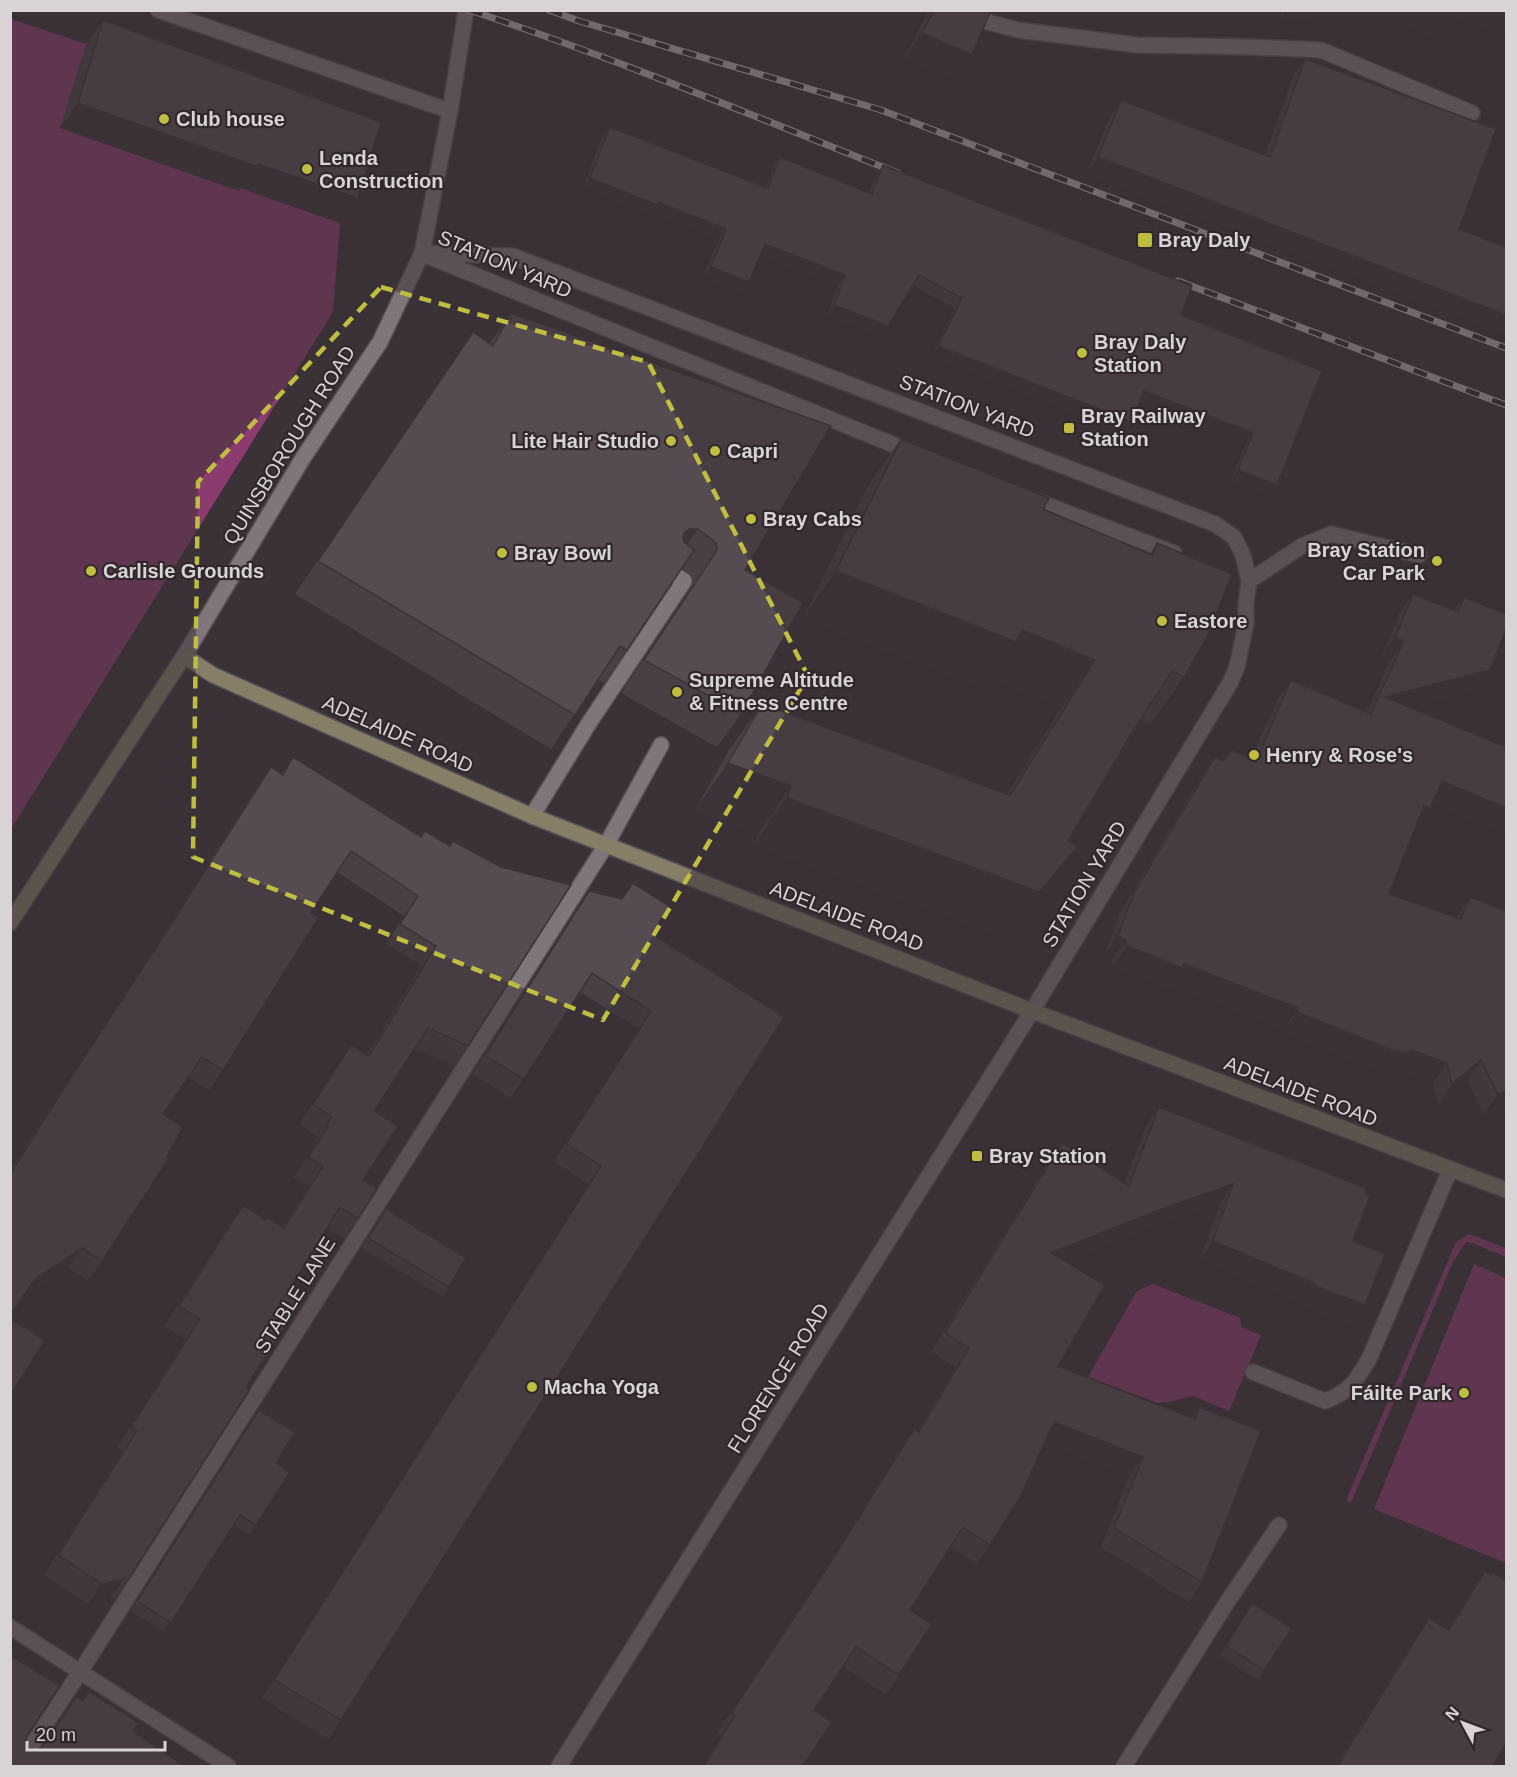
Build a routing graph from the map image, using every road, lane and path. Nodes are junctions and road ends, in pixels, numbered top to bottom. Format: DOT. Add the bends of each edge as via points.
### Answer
graph roads {
  1 [pos="158,10"];
  2 [pos="466,10"];
  3 [pos="944,10"];
  4 [pos="450,111"];
  5 [pos="1472,113"];
  6 [pos="422,253"];
  7 [pos="929,459"];
  8 [pos="1017,494"];
  9 [pos="1419,555"];
  10 [pos="1183,556"];
  11 [pos="669,571"];
  12 [pos="1227,573"];
  13 [pos="1250,581"];
  14 [pos="184,656"];
  15 [pos="661,745"];
  16 [pos="532,816"];
  17 [pos="606,845"];
  18 [pos="10,923"];
  19 [pos="1032,1011"];
  20 [pos="1450,1170"];
  21 [pos="1506,1190"];
  22 [pos="1253,1372"];
  23 [pos="1279,1525"];
  24 [pos="10,1627"];
  25 [pos="80,1671"];
  26 [pos="18,1767"];
  27 [pos="228,1767"];
  28 [pos="559,1767"];
  29 [pos="1124,1767"];
  1 -- 4 [label="street"];
  2 -- 4 [label="street, QUINSBOROUGH ROAD"];
  3 -- 5 [label="street" via="1018,30 1137,45 1321,50"];
  4 -- 6 [label="street, QUINSBOROUGH ROAD"];
  6 -- 7 [label="street, STATION YARD"];
  6 -- 13 [label="street, STATION YARD" via="513,256 1215,524 1234,537"];
  6 -- 14 [label="street, QUINSBOROUGH ROAD" via="380,342 303,458"];
  8 -- 10 [label="street"];
  9 -- 13 [label="street" via="1331,534 1302,546"];
  11 -- 16 [label="street" via="684,581"];
  12 -- 13 [label="street"];
  13 -- 19 [label="street, STATION YARD" via="1246,624 1230,683"];
  14 -- 16 [label="main road, ADELAIDE ROAD" via="213,675"];
  14 -- 18 [label="main road, QUINSBOROUGH ROAD"];
  15 -- 17 [label="street, STABLE LANE"];
  16 -- 17 [label="main road, ADELAIDE ROAD"];
  17 -- 19 [label="main road, ADELAIDE ROAD"];
  17 -- 25 [label="street, STABLE LANE"];
  19 -- 20 [label="main road, ADELAIDE ROAD"];
  19 -- 28 [label="street, FLORENCE ROAD"];
  20 -- 21 [label="main road, ADELAIDE ROAD"];
  20 -- 22 [label="street" via="1369,1359 1353,1384 1341,1395 1325,1401"];
  23 -- 29 [label="street"];
  24 -- 25 [label="street"];
  25 -- 26 [label="street, STABLE LANE"];
  25 -- 27 [label="street"];
}
